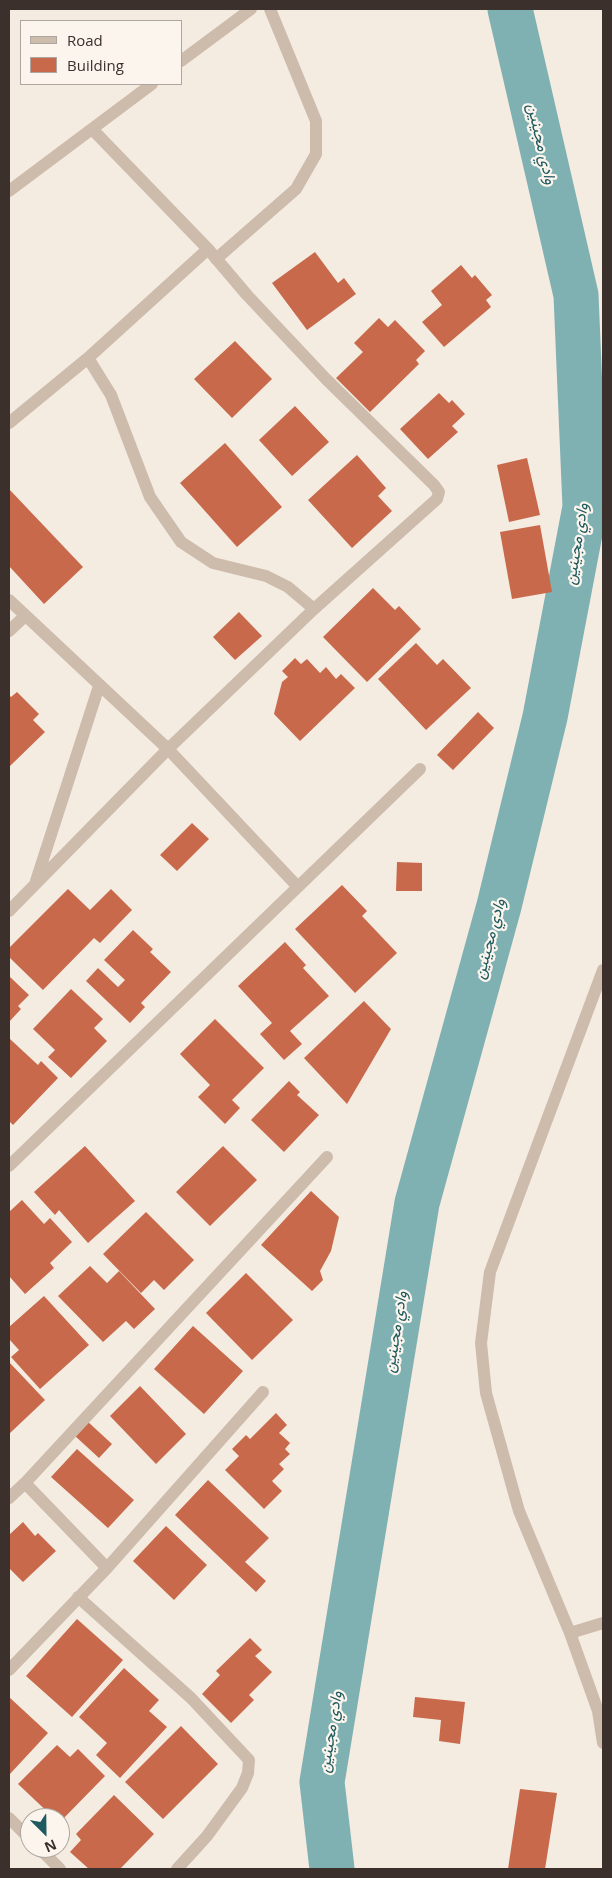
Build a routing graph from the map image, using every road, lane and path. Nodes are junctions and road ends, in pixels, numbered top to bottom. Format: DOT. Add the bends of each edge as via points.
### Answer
graph roads {
  1 [pos="251,9"];
  2 [pos="270,9"];
  3 [pos="182,60"];
  4 [pos="151,85"];
  5 [pos="92,129"];
  6 [pos="9,190"];
  7 [pos="212,254"];
  8 [pos="88,358"];
  9 [pos="9,423"];
  10 [pos="9,600"];
  11 [pos="314,609"];
  12 [pos="25,616"];
  13 [pos="9,631"];
  14 [pos="99,686"];
  15 [pos="168,749"];
  16 [pos="420,769"];
  17 [pos="34,885"];
  18 [pos="298,887"];
  19 [pos="9,911"];
  20 [pos="603,970"];
  21 [pos="327,1157"];
  22 [pos="9,1166"];
  23 [pos="263,1392"];
  24 [pos="25,1483"];
  25 [pos="9,1498"];
  26 [pos="107,1568"];
  27 [pos="78,1597"];
  28 [pos="603,1623"];
  29 [pos="570,1633"];
  30 [pos="9,1670"];
  31 [pos="603,1743"];
  32 [pos="9,1818"];
  33 [pos="20,1829"];
  34 [pos="49,1858"];
  35 [pos="60,1869"];
  36 [pos="176,1869"];
  1 -- 3 [label="street"];
  2 -- 7 [label="street" via="316,121 316,154 296,190"];
  4 -- 5 [label="street"];
  5 -- 6 [label="street"];
  5 -- 7 [label="street"];
  7 -- 8 [label="street"];
  7 -- 11 [label="street" via="326,379 439,492 437,500"];
  8 -- 9 [label="street"];
  8 -- 11 [label="street" via="111,395 150,498 181,542 213,563 266,576 288,587"];
  10 -- 12 [label="street"];
  11 -- 15 [label="street"];
  12 -- 13 [label="street"];
  12 -- 14 [label="street"];
  14 -- 15 [label="street"];
  14 -- 17 [label="street"];
  15 -- 17 [label="street"];
  15 -- 18 [label="street"];
  16 -- 18 [label="street"];
  17 -- 19 [label="street"];
  18 -- 22 [label="street"];
  20 -- 29 [label="street" via="490,1272 481,1343 486,1393 519,1511"];
  21 -- 24 [label="street"];
  23 -- 26 [label="street"];
  24 -- 25 [label="street"];
  24 -- 26 [label="street"];
  26 -- 27 [label="street"];
  27 -- 30 [label="street"];
  27 -- 36 [label="street" via="191,1698 249,1760 242,1788 207,1836"];
  28 -- 29 [label="street"];
  29 -- 31 [label="street" via="598,1711"];
  32 -- 33 [label="street"];
  34 -- 35 [label="street"];
}
